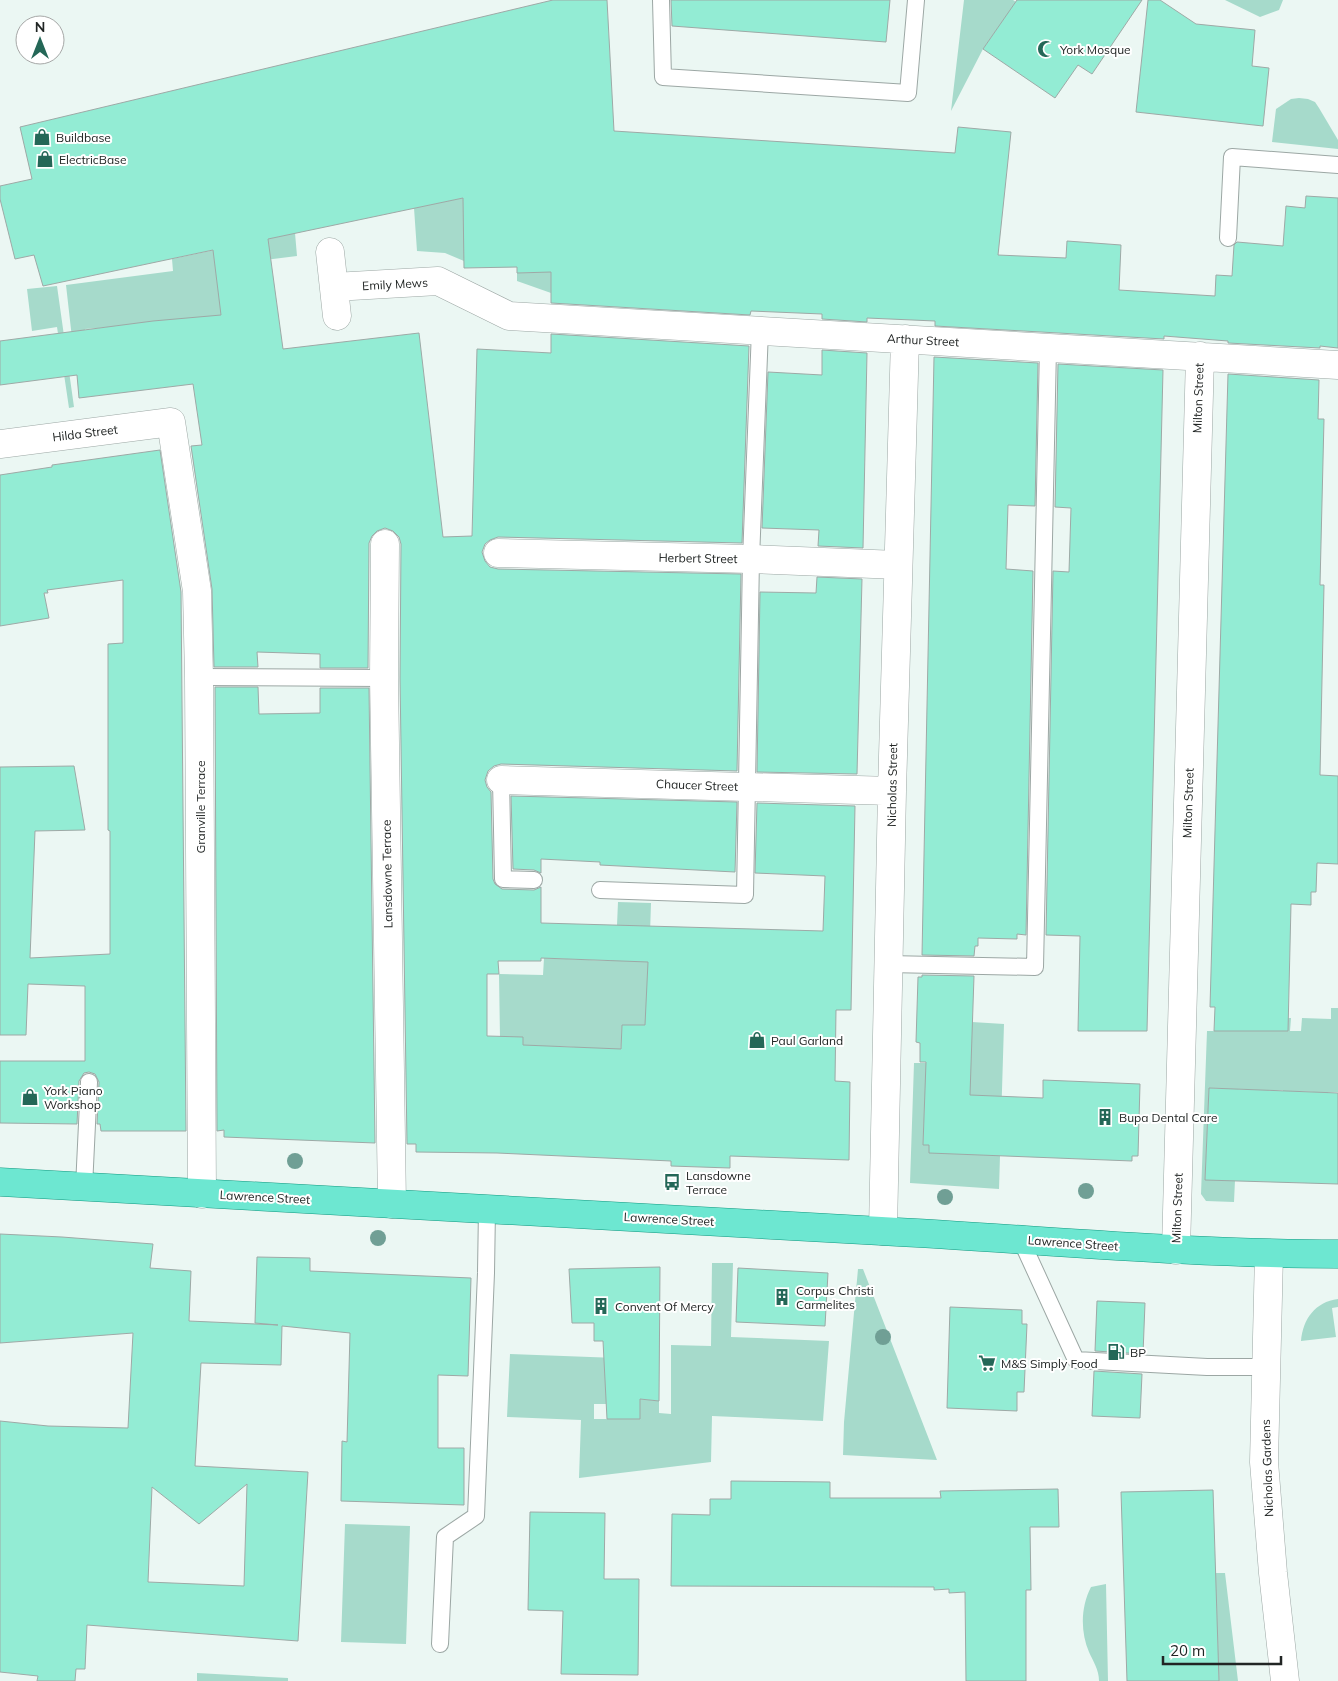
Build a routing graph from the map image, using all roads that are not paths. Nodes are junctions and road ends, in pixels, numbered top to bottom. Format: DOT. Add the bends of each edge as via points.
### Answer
graph roads {
  1 [pos="661,0"];
  2 [pos="916,0"];
  3 [pos="1338,165"];
  4 [pos="1228,238"];
  5 [pos="330,252"];
  6 [pos="334,287"];
  7 [pos="337,316"];
  8 [pos="509,316"];
  9 [pos="760,330"];
  10 [pos="905,339"];
  11 [pos="1048,348"];
  12 [pos="1200,356"];
  13 [pos="1338,365"];
  14 [pos="171,422"];
  15 [pos="0,444"];
  16 [pos="385,544"];
  17 [pos="498,553"];
  18 [pos="751,559"];
  19 [pos="898,565"];
  20 [pos="199,677"];
  21 [pos="384,678"];
  22 [pos="501,780"];
  23 [pos="748,787"];
  24 [pos="892,791"];
  25 [pos="534,880"];
  26 [pos="600,890"];
  27 [pos="888,964"];
  28 [pos="89,1082"];
  29 [pos="0,1182"];
  30 [pos="84,1187"];
  31 [pos="202,1194"];
  32 [pos="392,1204"];
  33 [pos="487,1209"];
  34 [pos="883,1231"];
  35 [pos="1021,1240"];
  36 [pos="1176,1250"];
  37 [pos="1269,1254"];
  38 [pos="1338,1254"];
  39 [pos="1266,1367"];
  40 [pos="440,1644"];
  41 [pos="1285,1681"];
  1 -- 2 [label="lane" via="663,78 908,92"];
  3 -- 4 [label="lane" via="1232,157"];
  5 -- 6 [label="street"];
  6 -- 7 [label="street"];
  6 -- 8 [label="street, Emily Mews" via="438,282"];
  8 -- 9 [label="street, Arthur Street"];
  9 -- 10 [label="street, Arthur Street"];
  9 -- 18 [label="lane"];
  10 -- 11 [label="street, Arthur Street"];
  10 -- 19 [label="street, Nicholas Street"];
  11 -- 12 [label="street, Arthur Street"];
  11 -- 27 [label="lane" via="1034,967"];
  12 -- 13 [label="street, Arthur Street"];
  12 -- 36 [label="street, Milton Street"];
  14 -- 15 [label="street, Hilda Street"];
  14 -- 20 [label="street, Granville Terrace" via="197,591"];
  16 -- 21 [label="street, Lansdowne Terrace"];
  17 -- 18 [label="street, Herbert Street"];
  18 -- 19 [label="street, Herbert Street"];
  18 -- 23 [label="lane"];
  19 -- 24 [label="street, Nicholas Street"];
  20 -- 21 [label="lane"];
  20 -- 31 [label="street, Granville Terrace"];
  21 -- 32 [label="street, Lansdowne Terrace"];
  22 -- 23 [label="street, Chaucer Street"];
  22 -- 25 [label="lane" via="503,879"];
  23 -- 24 [label="street, Chaucer Street"];
  23 -- 26 [label="lane" via="745,895"];
  24 -- 27 [label="street, Nicholas Street"];
  27 -- 34 [label="street, Nicholas Street"];
  28 -- 30 [label="lane"];
  29 -- 30 [label="main road, Lawrence Street"];
  30 -- 31 [label="main road, Lawrence Street"];
  31 -- 32 [label="main road, Lawrence Street"];
  32 -- 33 [label="main road, Lawrence Street"];
  33 -- 34 [label="main road, Lawrence Street"];
  33 -- 40 [label="lane" via="476,1516 444,1537"];
  34 -- 35 [label="main road, Lawrence Street"];
  35 -- 36 [label="main road, Lawrence Street"];
  35 -- 39 [label="lane" via="1076,1360"];
  36 -- 37 [label="main road, Lawrence Street"];
  37 -- 38 [label="main road, Lawrence Street"];
  37 -- 39 [label="street, Nicholas Gardens"];
  39 -- 41 [label="street, Nicholas Gardens" via="1264,1462"];
}
